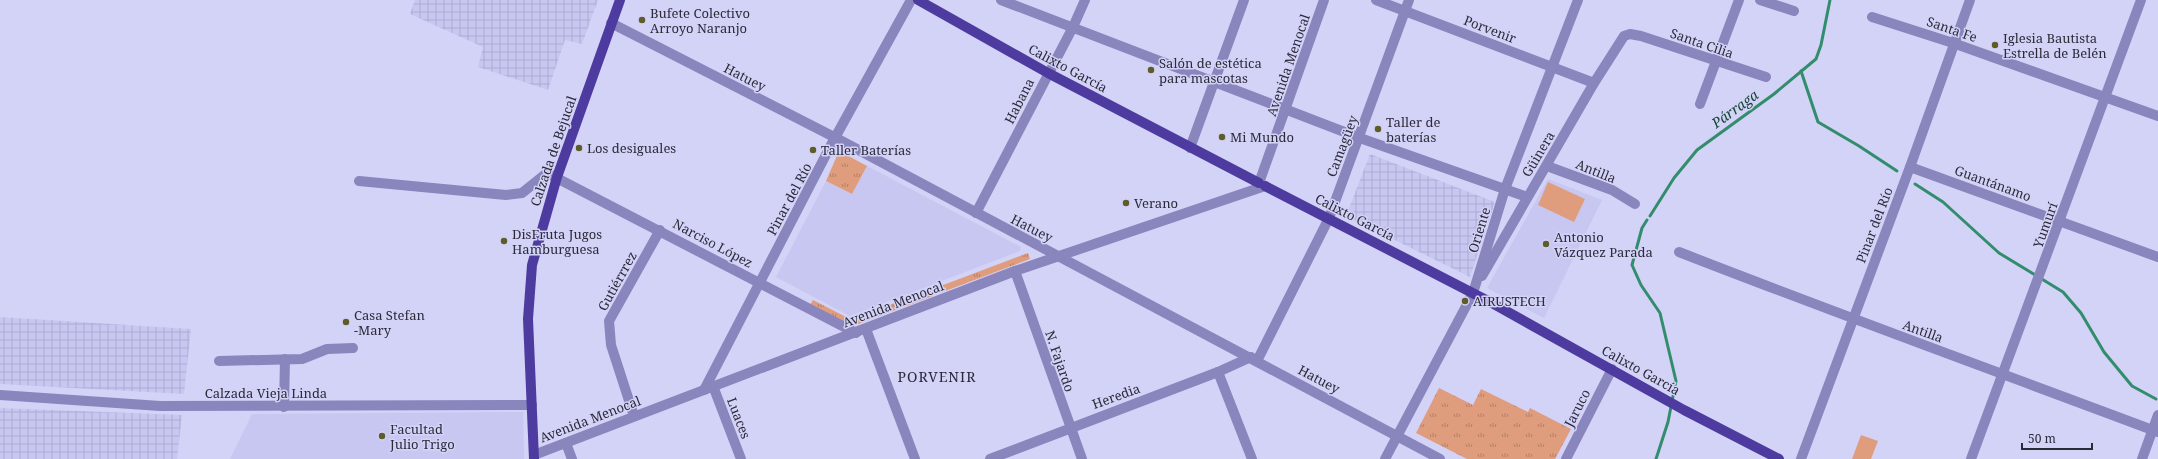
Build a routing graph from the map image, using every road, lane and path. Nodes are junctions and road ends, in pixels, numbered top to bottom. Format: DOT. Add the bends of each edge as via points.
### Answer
graph roads {
  1 [pos="620,0"];
  2 [pos="911,0"];
  3 [pos="918,0"];
  4 [pos="1001,0"];
  5 [pos="1085,0"];
  6 [pos="1244,0"];
  7 [pos="1324,0"];
  8 [pos="1376,0"];
  9 [pos="1409,0"];
  10 [pos="1578,0"];
  11 [pos="1739,0"];
  12 [pos="1760,0"];
  13 [pos="1970,0"];
  14 [pos="2141,0"];
  15 [pos="1405,11"];
  16 [pos="1794,12"];
  17 [pos="1872,17"];
  18 [pos="611,23"];
  19 [pos="1073,27"];
  20 [pos="1630,34"];
  21 [pos="1953,43"];
  22 [pos="1716,62"];
  23 [pos="1552,66"];
  24 [pos="1048,73"];
  25 [pos="1766,77"];
  26 [pos="1214,81"];
  27 [pos="1594,83"];
  28 [pos="2105,98"];
  29 [pos="1700,104"];
  30 [pos="1286,109"];
  31 [pos="2158,116"];
  32 [pos="836,138"];
  33 [pos="1360,138"];
  34 [pos="1190,148"];
  35 [pos="1547,166"];
  36 [pos="1910,167"];
  37 [pos="557,178"];
  38 [pos="359,181"];
  39 [pos="1262,184"];
  40 [pos="1505,189"];
  41 [pos="1527,197"];
  42 [pos="1635,204"];
  43 [pos="976,213"];
  44 [pos="1329,218"];
  45 [pos="2060,221"];
  46 [pos="660,230"];
  47 [pos="1679,252"];
  48 [pos="1060,257"];
  49 [pos="2158,258"];
  50 [pos="1015,271"];
  51 [pos="759,282"];
  52 [pos="1473,293"];
  53 [pos="1853,320"];
  54 [pos="866,329"];
  55 [pos="856,333"];
  56 [pos="353,348"];
  57 [pos="285,359"];
  58 [pos="1254,359"];
  59 [pos="219,361"];
  60 [pos="1612,368"];
  61 [pos="1218,372"];
  62 [pos="2002,373"];
  63 [pos="708,388"];
  64 [pos="0,395"];
  65 [pos="532,406"];
  66 [pos="284,407"];
  67 [pos="2158,415"];
  68 [pos="634,416"];
  69 [pos="1070,427"];
  70 [pos="2155,431"];
  71 [pos="1398,435"];
  72 [pos="566,443"];
  73 [pos="534,457"];
  74 [pos="1436,458"];
  75 [pos="572,459"];
  76 [pos="741,459"];
  77 [pos="915,459"];
  78 [pos="990,459"];
  79 [pos="1082,459"];
  80 [pos="1252,459"];
  81 [pos="1385,459"];
  82 [pos="1566,459"];
  83 [pos="1779,459"];
  84 [pos="1801,459"];
  85 [pos="1971,459"];
  86 [pos="2142,459"];
  1 -- 18 [label="main road, Calzada de Bejucal"];
  2 -- 32 [label="street, Pinar del Río"];
  3 -- 24 [label="main road, Calixto García"];
  4 -- 19 [label="street"];
  5 -- 19 [label="street, Habana"];
  6 -- 26 [label="street"];
  7 -- 30 [label="street, Avenida Menocal"];
  8 -- 15 [label="street, Porvenir"];
  9 -- 15 [label="street, Camagüey"];
  10 -- 23 [label="street, Oriente"];
  11 -- 22 [label="street"];
  12 -- 16 [label="street"];
  13 -- 21 [label="street, Pinar del Río"];
  14 -- 28 [label="street, Yumurí"];
  15 -- 23 [label="street, Porvenir"];
  15 -- 33 [label="street, Camagüey"];
  17 -- 21 [label="street, Santa Fe"];
  18 -- 32 [label="street, Hatuey"];
  18 -- 37 [label="main road, Calzada de Bejucal"];
  19 -- 24 [label="street, Habana"];
  19 -- 26 [label="street"];
  20 -- 22 [label="street, Santa Cilia"];
  20 -- 27 [label="street, Güinera" via="1624,36"];
  21 -- 28 [label="street, Santa Fe"];
  21 -- 36 [label="street, Pinar del Río"];
  22 -- 25 [label="street, Santa Cilia"];
  22 -- 29 [label="street"];
  23 -- 27 [label="street, Porvenir"];
  23 -- 40 [label="street, Oriente"];
  24 -- 34 [label="main road, Calixto García"];
  24 -- 43 [label="street, Habana"];
  26 -- 30 [label="street"];
  26 -- 34 [label="street"];
  27 -- 35 [label="street, Güinera"];
  28 -- 31 [label="street, Santa Fe"];
  28 -- 45 [label="street, Yumurí"];
  30 -- 33 [label="street"];
  30 -- 39 [label="street, Avenida Menocal"];
  32 -- 43 [label="street, Hatuey"];
  32 -- 51 [label="street, Pinar del Río"];
  33 -- 40 [label="street"];
  33 -- 44 [label="street, Camagüey"];
  34 -- 39 [label="main road, Calixto García"];
  35 -- 41 [label="street, Güinera"];
  35 -- 42 [label="street, Antilla" via="1612,190"];
  36 -- 45 [label="street, Guantánamo"];
  36 -- 53 [label="street, Pinar del Río"];
  37 -- 38 [label="street" via="547,173 522,193 506,195"];
  37 -- 46 [label="street, Narciso López"];
  37 -- 65 [label="main road, Calzada de Bejucal" via="532,265 528,319"];
  39 -- 44 [label="main road, Calixto García"];
  39 -- 48 [label="street, Avenida Menocal"];
  40 -- 41 [label="street"];
  40 -- 52 [label="street, Oriente"];
  41 -- 52 [label="street, Güinera"];
  43 -- 48 [label="street, Hatuey"];
  44 -- 52 [label="main road, Calixto García"];
  44 -- 58 [label="street, Camagüey"];
  45 -- 49 [label="street, Guantánamo"];
  45 -- 62 [label="street, Yumurí"];
  46 -- 51 [label="street, Narciso López"];
  46 -- 68 [label="street, Gutiérrrez" via="609,321 611,345"];
  47 -- 53 [label="street, Antilla"];
  48 -- 50 [label="street, Avenida Menocal"];
  48 -- 58 [label="street, Hatuey"];
  50 -- 54 [label="street, Avenida Menocal"];
  50 -- 69 [label="street, N. Fajardo"];
  51 -- 55 [label="street, Narciso López"];
  51 -- 63 [label="street, Pinar del Río"];
  52 -- 60 [label="main road, Calixto García"];
  52 -- 71 [label="street, Oriente"];
  53 -- 62 [label="street, Antilla"];
  53 -- 84 [label="street, Pinar del Río"];
  54 -- 55 [label="street, Avenida Menocal"];
  54 -- 77 [label="street"];
  55 -- 63 [label="street, Avenida Menocal"];
  56 -- 57 [label="street" via="327,349 302,359"];
  57 -- 59 [label="street"];
  57 -- 66 [label="street"];
  58 -- 61 [label="street, Heredia"];
  58 -- 71 [label="street, Hatuey"];
  60 -- 82 [label="street, Jaruco"];
  60 -- 83 [label="main road, Calixto García" via="1684,410"];
  61 -- 69 [label="street, Heredia"];
  61 -- 80 [label="street"];
  62 -- 70 [label="street, Antilla"];
  62 -- 85 [label="street, Yumurí"];
  63 -- 68 [label="street, Avenida Menocal"];
  63 -- 76 [label="street, Luaces"];
  64 -- 66 [label="street, Calzada Vieja Linda" via="160,406"];
  65 -- 66 [label="street, Calzada Vieja Linda"];
  65 -- 73 [label="main road, Calzada de Bejucal"];
  67 -- 70 [label="street"];
  68 -- 72 [label="street, Avenida Menocal"];
  69 -- 78 [label="street, Heredia"];
  69 -- 79 [label="street, N. Fajardo"];
  70 -- 86 [label="street"];
  71 -- 74 [label="street, Hatuey"];
  71 -- 81 [label="street, Oriente"];
  72 -- 73 [label="street, Avenida Menocal"];
  72 -- 75 [label="street"];
}
